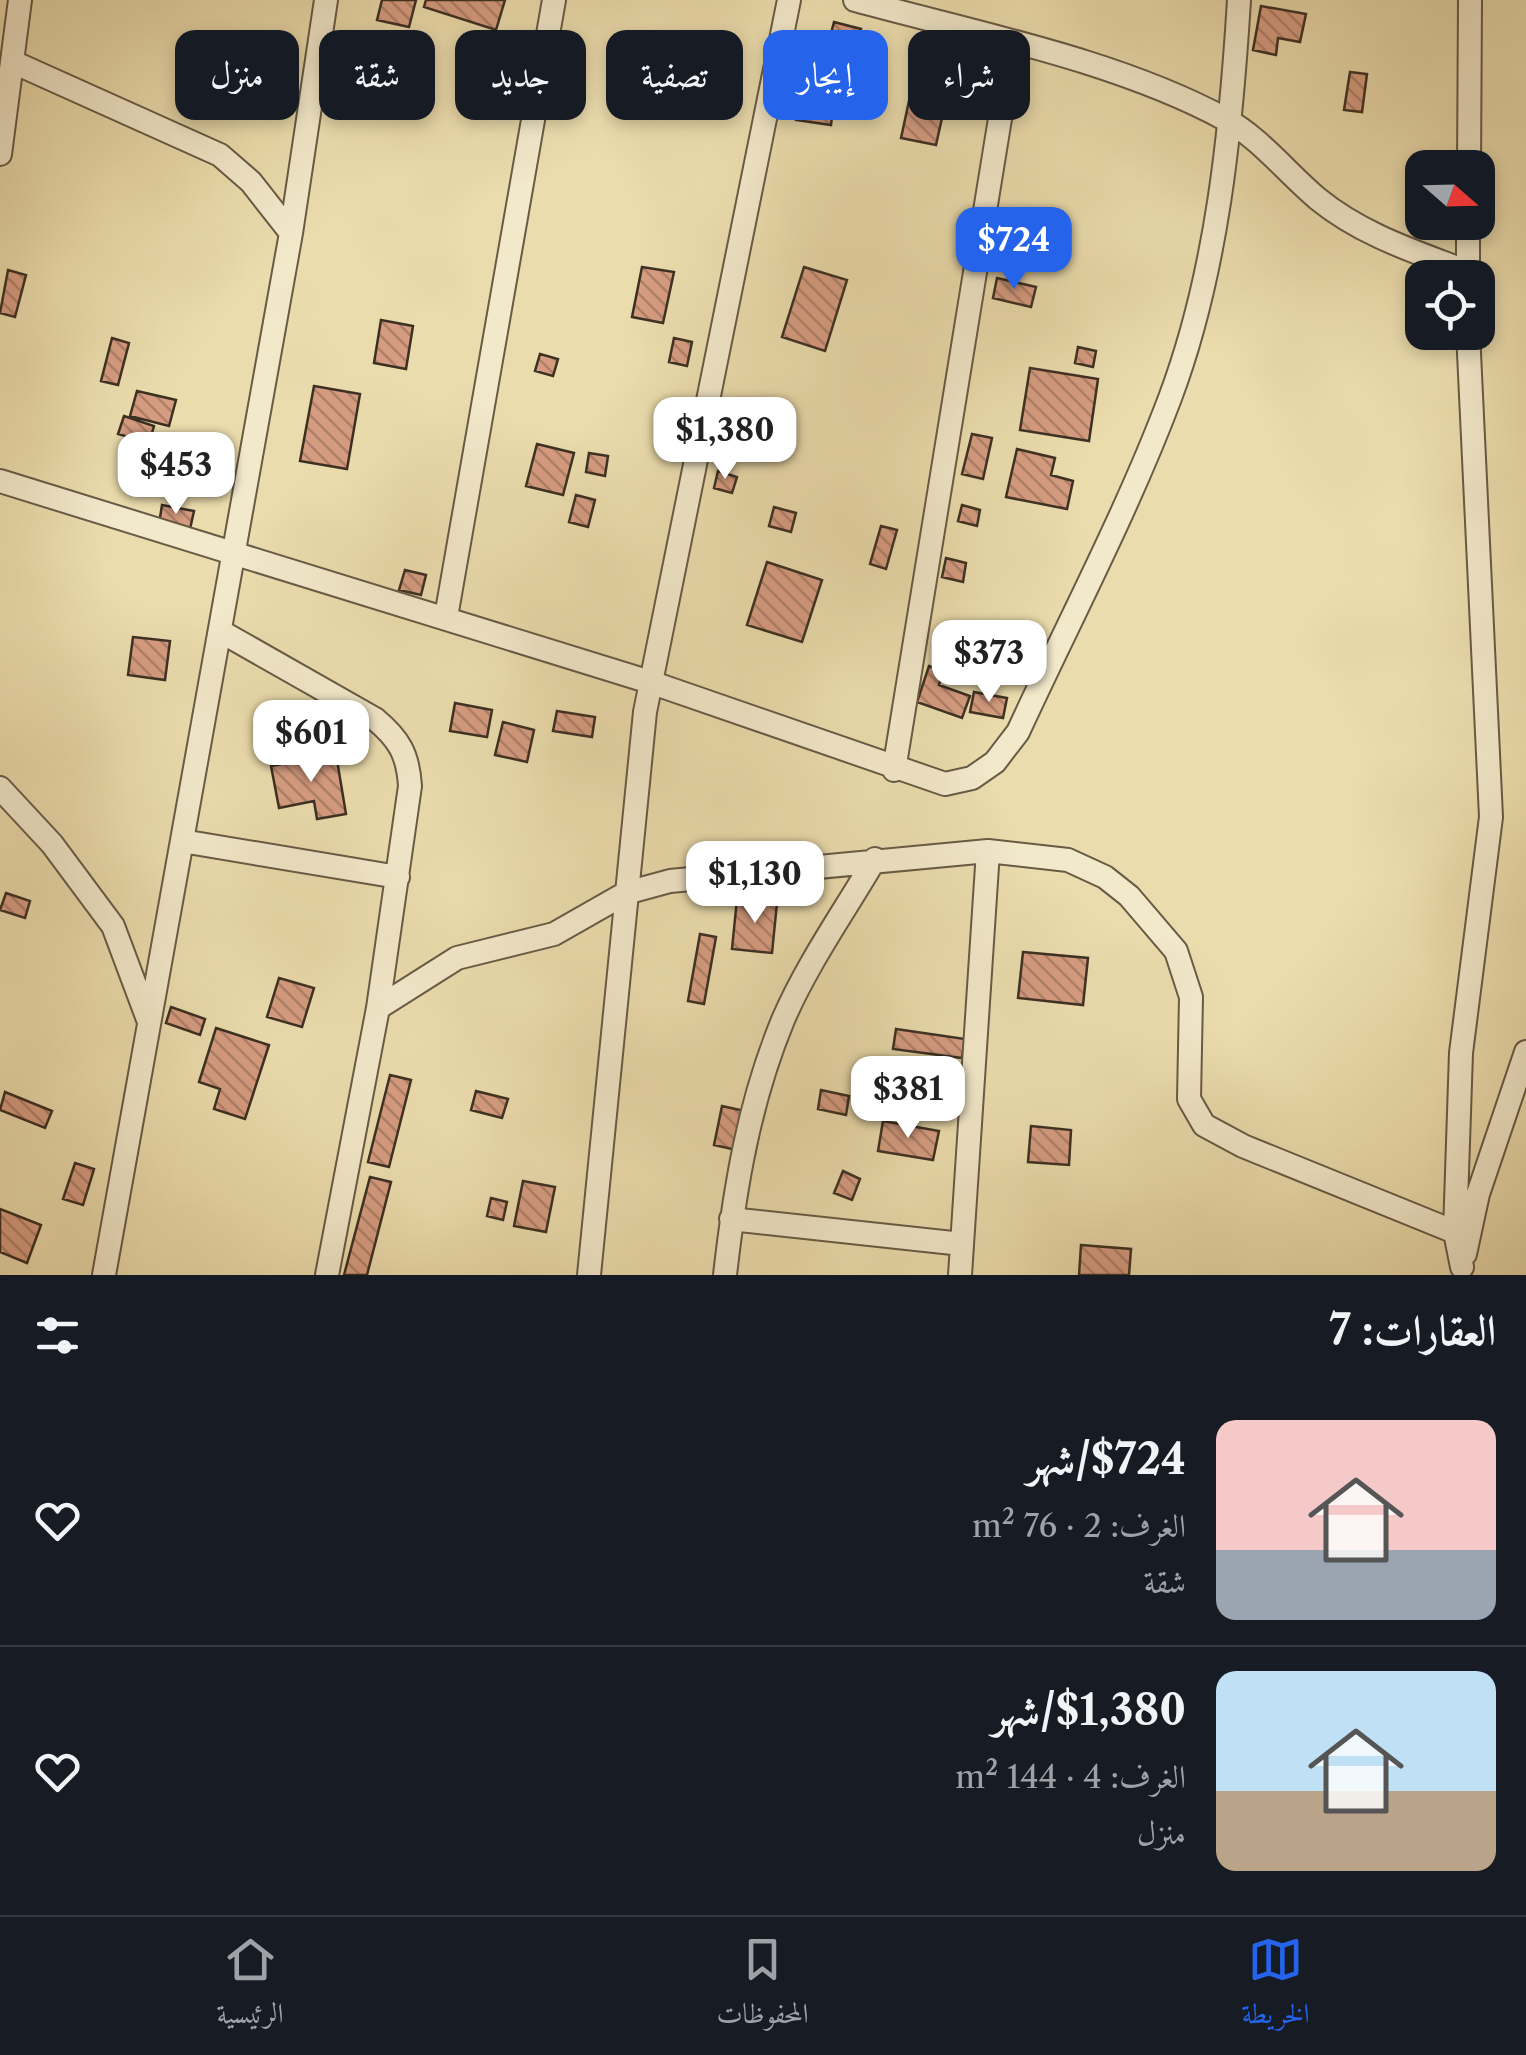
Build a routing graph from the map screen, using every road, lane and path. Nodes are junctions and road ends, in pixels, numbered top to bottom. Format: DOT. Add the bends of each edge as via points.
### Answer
graph roads {
  1 [pos="20,0"];
  2 [pos="326,0"];
  3 [pos="554,0"];
  4 [pos="789,0"];
  5 [pos="855,0"];
  6 [pos="1239,0"];
  7 [pos="1470,0"];
  8 [pos="899,6"];
  9 [pos="970,30"];
  10 [pos="1030,50"];
  11 [pos="13,62"];
  12 [pos="1000,120"];
  13 [pos="1231,122"];
  14 [pos="1469,150"];
  15 [pos="0,154"];
  16 [pos="291,233"];
  17 [pos="1432,260"];
  18 [pos="1469,350"];
  19 [pos="0,481"];
  20 [pos="235,553"];
  21 [pos="446,616"];
  22 [pos="220,631"];
  23 [pos="650,682"];
  24 [pos="894,770"];
  25 [pos="0,788"];
  26 [pos="182,841"];
  27 [pos="988,851"];
  28 [pos="875,860"];
  29 [pos="398,877"];
  30 [pos="626,893"];
  31 [pos="378,1008"];
  32 [pos="150,1026"];
  33 [pos="1526,1052"];
  34 [pos="731,1220"];
  35 [pos="1455,1232"];
  36 [pos="962,1244"];
  37 [pos="1462,1271"];
  38 [pos="104,1275"];
  39 [pos="327,1275"];
  40 [pos="589,1275"];
  41 [pos="725,1275"];
  42 [pos="960,1275"];
  1 -- 11 [label="street"];
  2 -- 16 [label="street"];
  3 -- 21 [label="street"];
  4 -- 23 [label="street"];
  5 -- 8 [label="street"];
  6 -- 13 [label="street"];
  7 -- 14 [label="street"];
  8 -- 9 [label="street"];
  10 -- 13 [label="street" via="1186,99"];
  11 -- 15 [label="street"];
  11 -- 16 [label="street" via="220,155"];
  12 -- 24 [label="street"];
  13 -- 17 [label="street" via="1321,202 1377,237"];
  13 -- 24 [label="street" via="1191,329 1170,396 1018,732 972,778 945,784"];
  16 -- 20 [label="street"];
  18 -- 35 [label="street" via="1491,816 1461,1052"];
  19 -- 20 [label="street"];
  20 -- 21 [label="street"];
  20 -- 22 [label="street"];
  21 -- 23 [label="street"];
  22 -- 26 [label="street"];
  22 -- 29 [label="street" via="394,735 408,758 410,786"];
  23 -- 24 [label="street"];
  23 -- 30 [label="street"];
  25 -- 32 [label="street" via="113,926"];
  26 -- 29 [label="street"];
  26 -- 32 [label="street"];
  27 -- 28 [label="street"];
  27 -- 35 [label="street" via="1068,860 1105,877 1176,950 1191,997 1189,1099 1204,1125"];
  27 -- 36 [label="street"];
  28 -- 30 [label="street" via="686,878"];
  28 -- 34 [label="street" via="784,1018 745,1139"];
  29 -- 31 [label="street"];
  30 -- 31 [label="street" via="574,926 456,958"];
  30 -- 40 [label="street"];
  31 -- 39 [label="street"];
  32 -- 38 [label="street"];
  33 -- 37 [label="street" via="1478,1194"];
  34 -- 36 [label="street"];
  34 -- 41 [label="street"];
  35 -- 37 [label="street"];
  36 -- 42 [label="street"];
}
